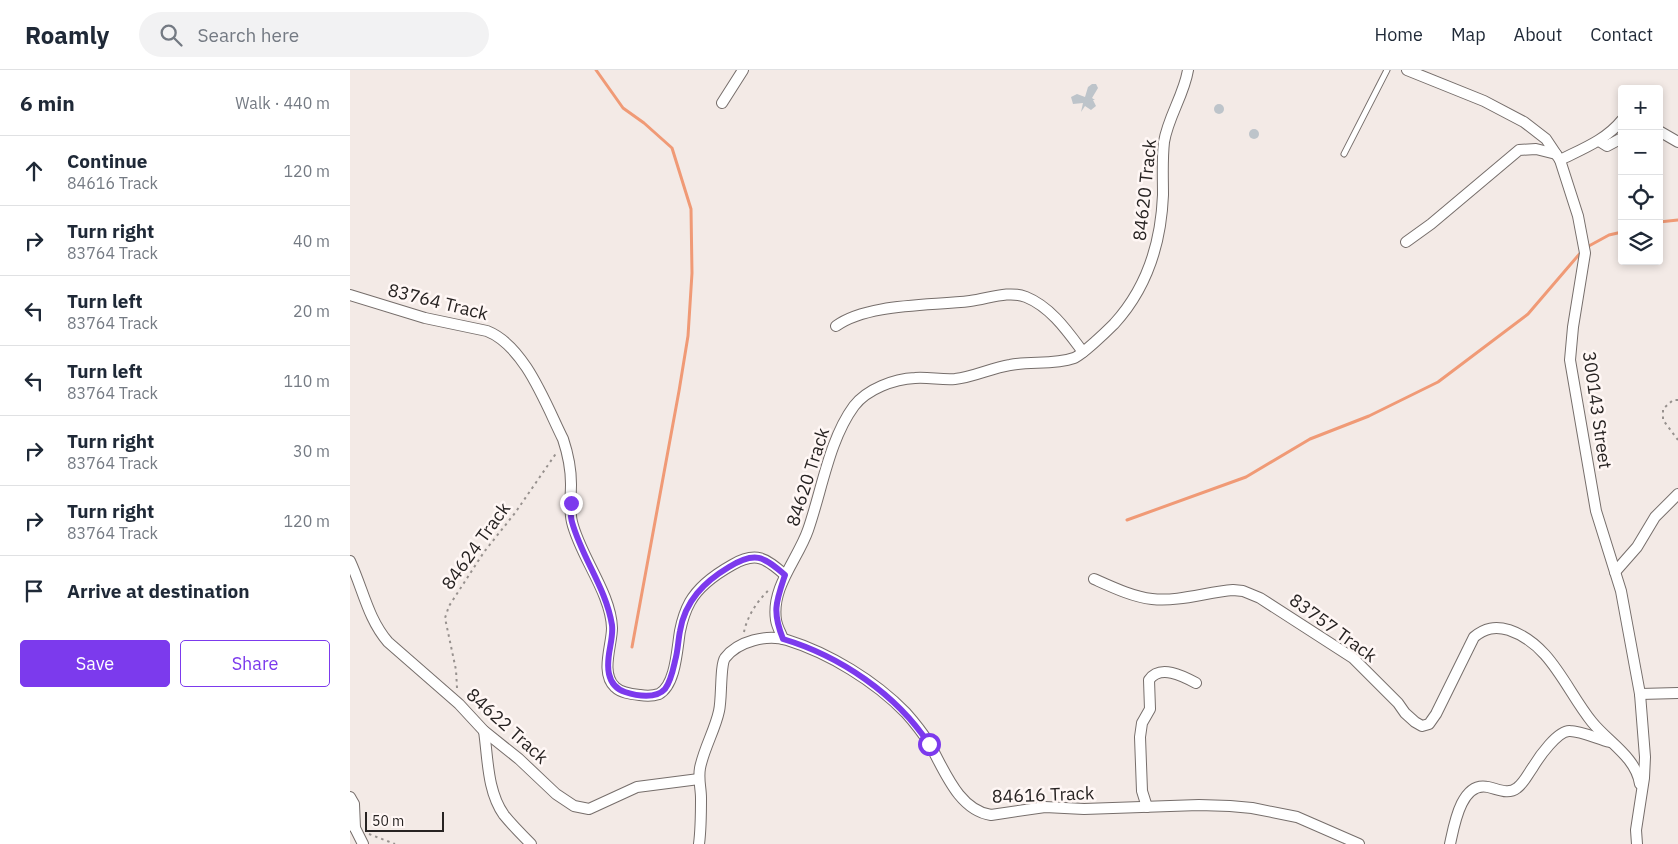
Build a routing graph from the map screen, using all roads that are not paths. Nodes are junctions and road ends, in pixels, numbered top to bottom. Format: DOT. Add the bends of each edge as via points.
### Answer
graph roads {
  1 [pos="743,70"];
  2 [pos="1188,70"];
  3 [pos="1387,70"];
  4 [pos="1407,70"];
  5 [pos="722,103"];
  6 [pos="1618,125"];
  7 [pos="1663,133"];
  8 [pos="1618,140"];
  9 [pos="1598,141"];
  10 [pos="1678,142"];
  11 [pos="1344,154"];
  12 [pos="1558,157"];
  13 [pos="1406,242"];
  14 [pos="350,295"];
  15 [pos="836,326"];
  16 [pos="1083,352"];
  17 [pos="1678,494"];
  18 [pos="350,561"];
  19 [pos="1615,572"];
  20 [pos="785,575"];
  21 [pos="1094,579"];
  22 [pos="783,639"];
  23 [pos="1196,683"];
  24 [pos="1678,693"];
  25 [pos="1640,694"];
  26 [pos="484,731"];
  27 [pos="1611,742"];
  28 [pos="699,779"];
  29 [pos="1642,792"];
  30 [pos="350,797"];
  31 [pos="1147,807"];
  32 [pos="353,826"];
  33 [pos="363,844"];
  34 [pos="531,844"];
  35 [pos="699,844"];
  36 [pos="1359,844"];
  37 [pos="1450,844"];
  38 [pos="1637,844"];
  1 -- 5 [label="street"];
  2 -- 16 [label="street, 84620 Track" via="1164,141 1158,236 1149,272 1119,318"];
  3 -- 11 [label="lane"];
  4 -- 12 [label="street, 300143 Street" via="1484,101 1524,122 1546,139"];
  6 -- 9 [label="street"];
  7 -- 10 [label="street"];
  8 -- 9 [label="street" via="1607,146"];
  9 -- 12 [label="street"];
  12 -- 13 [label="street" via="1542,150 1519,150"];
  12 -- 19 [label="street, 300143 Street" via="1578,216 1586,253 1570,360 1596,511"];
  14 -- 20 [label="street, 83764 Track" via="425,318 494,334 523,362 567,452 571,520 608,607 612,627 608,670 616,688 645,696 659,694 666,688 673,674 685,612 701,588 721,572 741,560 756,557"];
  15 -- 16 [label="street" via="877,311 999,295 1023,296 1046,309"];
  16 -- 20 [label="street, 84620 Track" via="1074,358 1010,365 968,378 914,378 878,387 866,395 856,404 838,434 806,536"];
  17 -- 19 [label="street" via="1655,517 1637,547"];
  18 -- 26 [label="street, 84622 Track" via="380,633 459,704"];
  19 -- 25 [label="street, 300143 Street"];
  20 -- 22 [label="street" via="776,602 777,622"];
  21 -- 27 [label="street, 83757 Track" via="1153,599 1233,590 1260,598 1353,658 1405,713 1422,726 1429,724 1436,714 1474,637 1483,630 1503,628 1529,639 1550,659 1591,722"];
  22 -- 28 [label="street, 84616 Track" via="748,642 724,659 719,710"];
  22 -- 31 [label="street, 84616 Track" via="824,654 845,666 905,712 921,731 953,786 968,805 979,812 991,815 1045,807"];
  23 -- 31 [label="street" via="1171,672 1149,680 1150,709 1142,723 1140,737 1142,791"];
  24 -- 25 [label="street"];
  25 -- 29 [label="street, 300143 Street" via="1645,757"];
  26 -- 28 [label="street, 84622 Track" via="519,758 567,803 582,809 596,807 637,787"];
  26 -- 34 [label="street" via="494,796 503,813"];
  27 -- 29 [label="street, 83757 Track" via="1633,765"];
  27 -- 37 [label="street" via="1570,731 1560,734 1540,756 1520,787 1504,791 1486,786 1468,793 1455,820"];
  28 -- 35 [label="street"];
  29 -- 38 [label="street, 300143 Street"];
  30 -- 32 [label="street" via="354,804"];
  31 -- 36 [label="street, 84616 Track" via="1252,808 1297,818"];
  32 -- 33 [label="street"];
}
